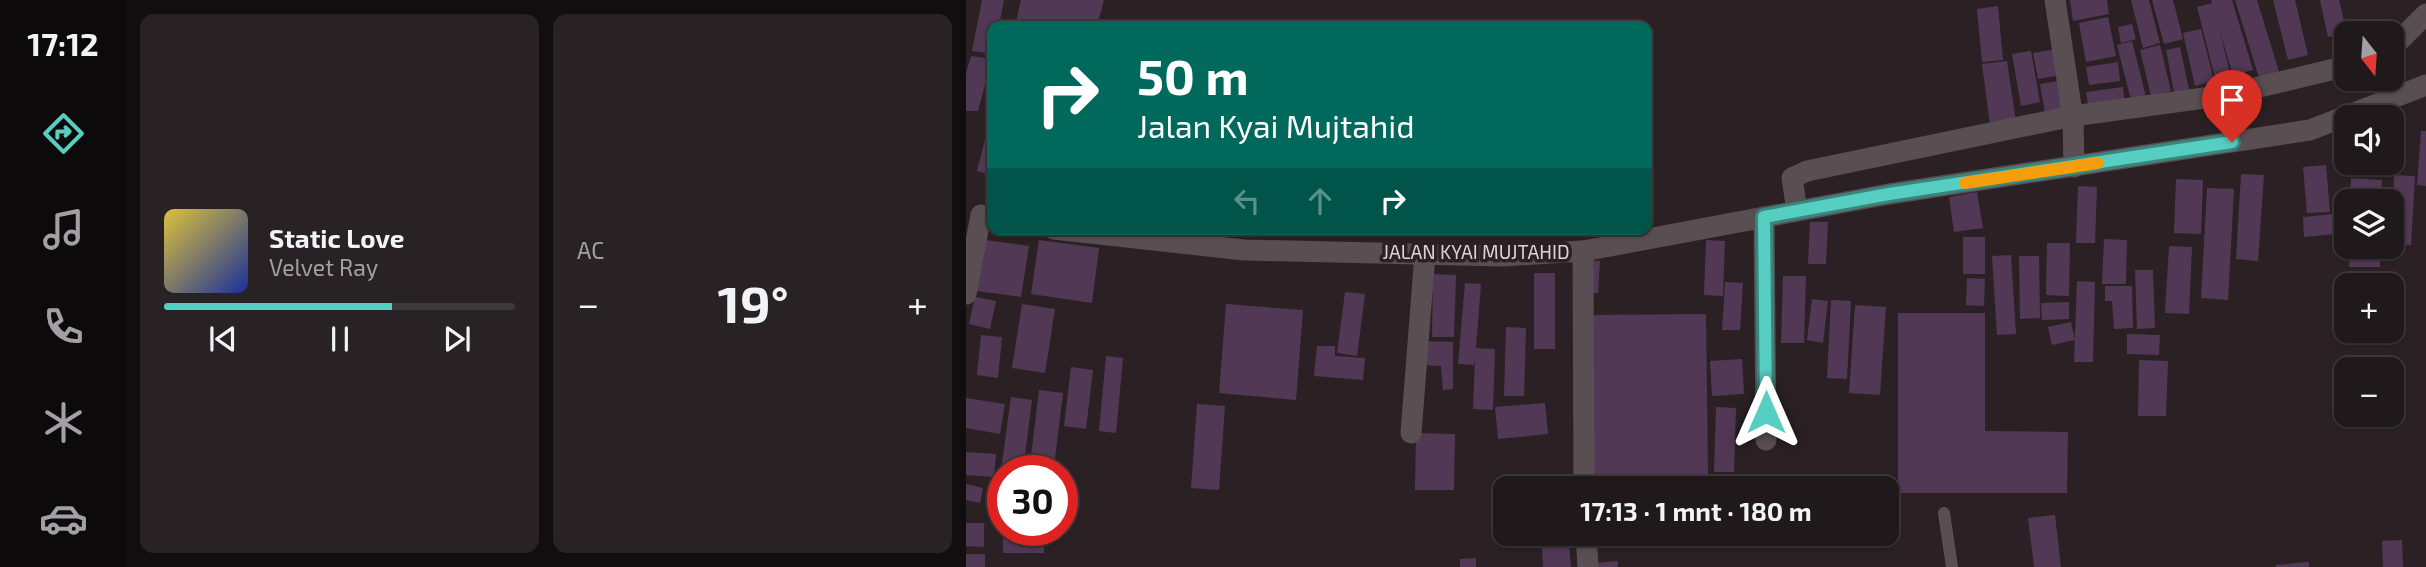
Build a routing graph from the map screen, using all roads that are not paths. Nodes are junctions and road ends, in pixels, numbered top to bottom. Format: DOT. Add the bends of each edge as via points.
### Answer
graph roads {
  1 [pos="2055,0"];
  2 [pos="2426,14"];
  3 [pos="2404,36"];
  4 [pos="2334,69"];
  5 [pos="2426,85"];
  6 [pos="2073,118"];
  7 [pos="2074,162"];
  8 [pos="1795,200"];
  9 [pos="980,214"];
  10 [pos="1764,217"];
  11 [pos="1108,235"];
  12 [pos="1583,251"];
  13 [pos="1425,254"];
  14 [pos="966,294"];
  15 [pos="1411,433"];
  16 [pos="1766,440"];
  17 [pos="1584,476"];
  18 [pos="1944,513"];
  19 [pos="1587,546"];
  20 [pos="1588,567"];
  21 [pos="1952,567"];
  1 -- 6 [label="street"];
  2 -- 3 [label="street"];
  4 -- 6 [label="street" via="2226,94"];
  5 -- 7 [label="street, JALAN KYAI MUJTAHID" via="2310,130"];
  6 -- 7 [label="street"];
  6 -- 8 [label="street" via="1807,171 1792,178"];
  7 -- 8 [label="street, JALAN KYAI MUJTAHID"];
  8 -- 10 [label="street, JALAN KYAI MUJTAHID"];
  9 -- 14 [label="street"];
  10 -- 12 [label="street, JALAN KYAI MUJTAHID"];
  10 -- 16 [label="street"];
  11 -- 13 [label="street, JALAN KYAI MUJTAHID" via="1244,250"];
  12 -- 13 [label="street, JALAN KYAI MUJTAHID"];
  12 -- 17 [label="street"];
  13 -- 15 [label="street"];
  18 -- 21 [label="lane"];
  19 -- 20 [label="street"];
}
